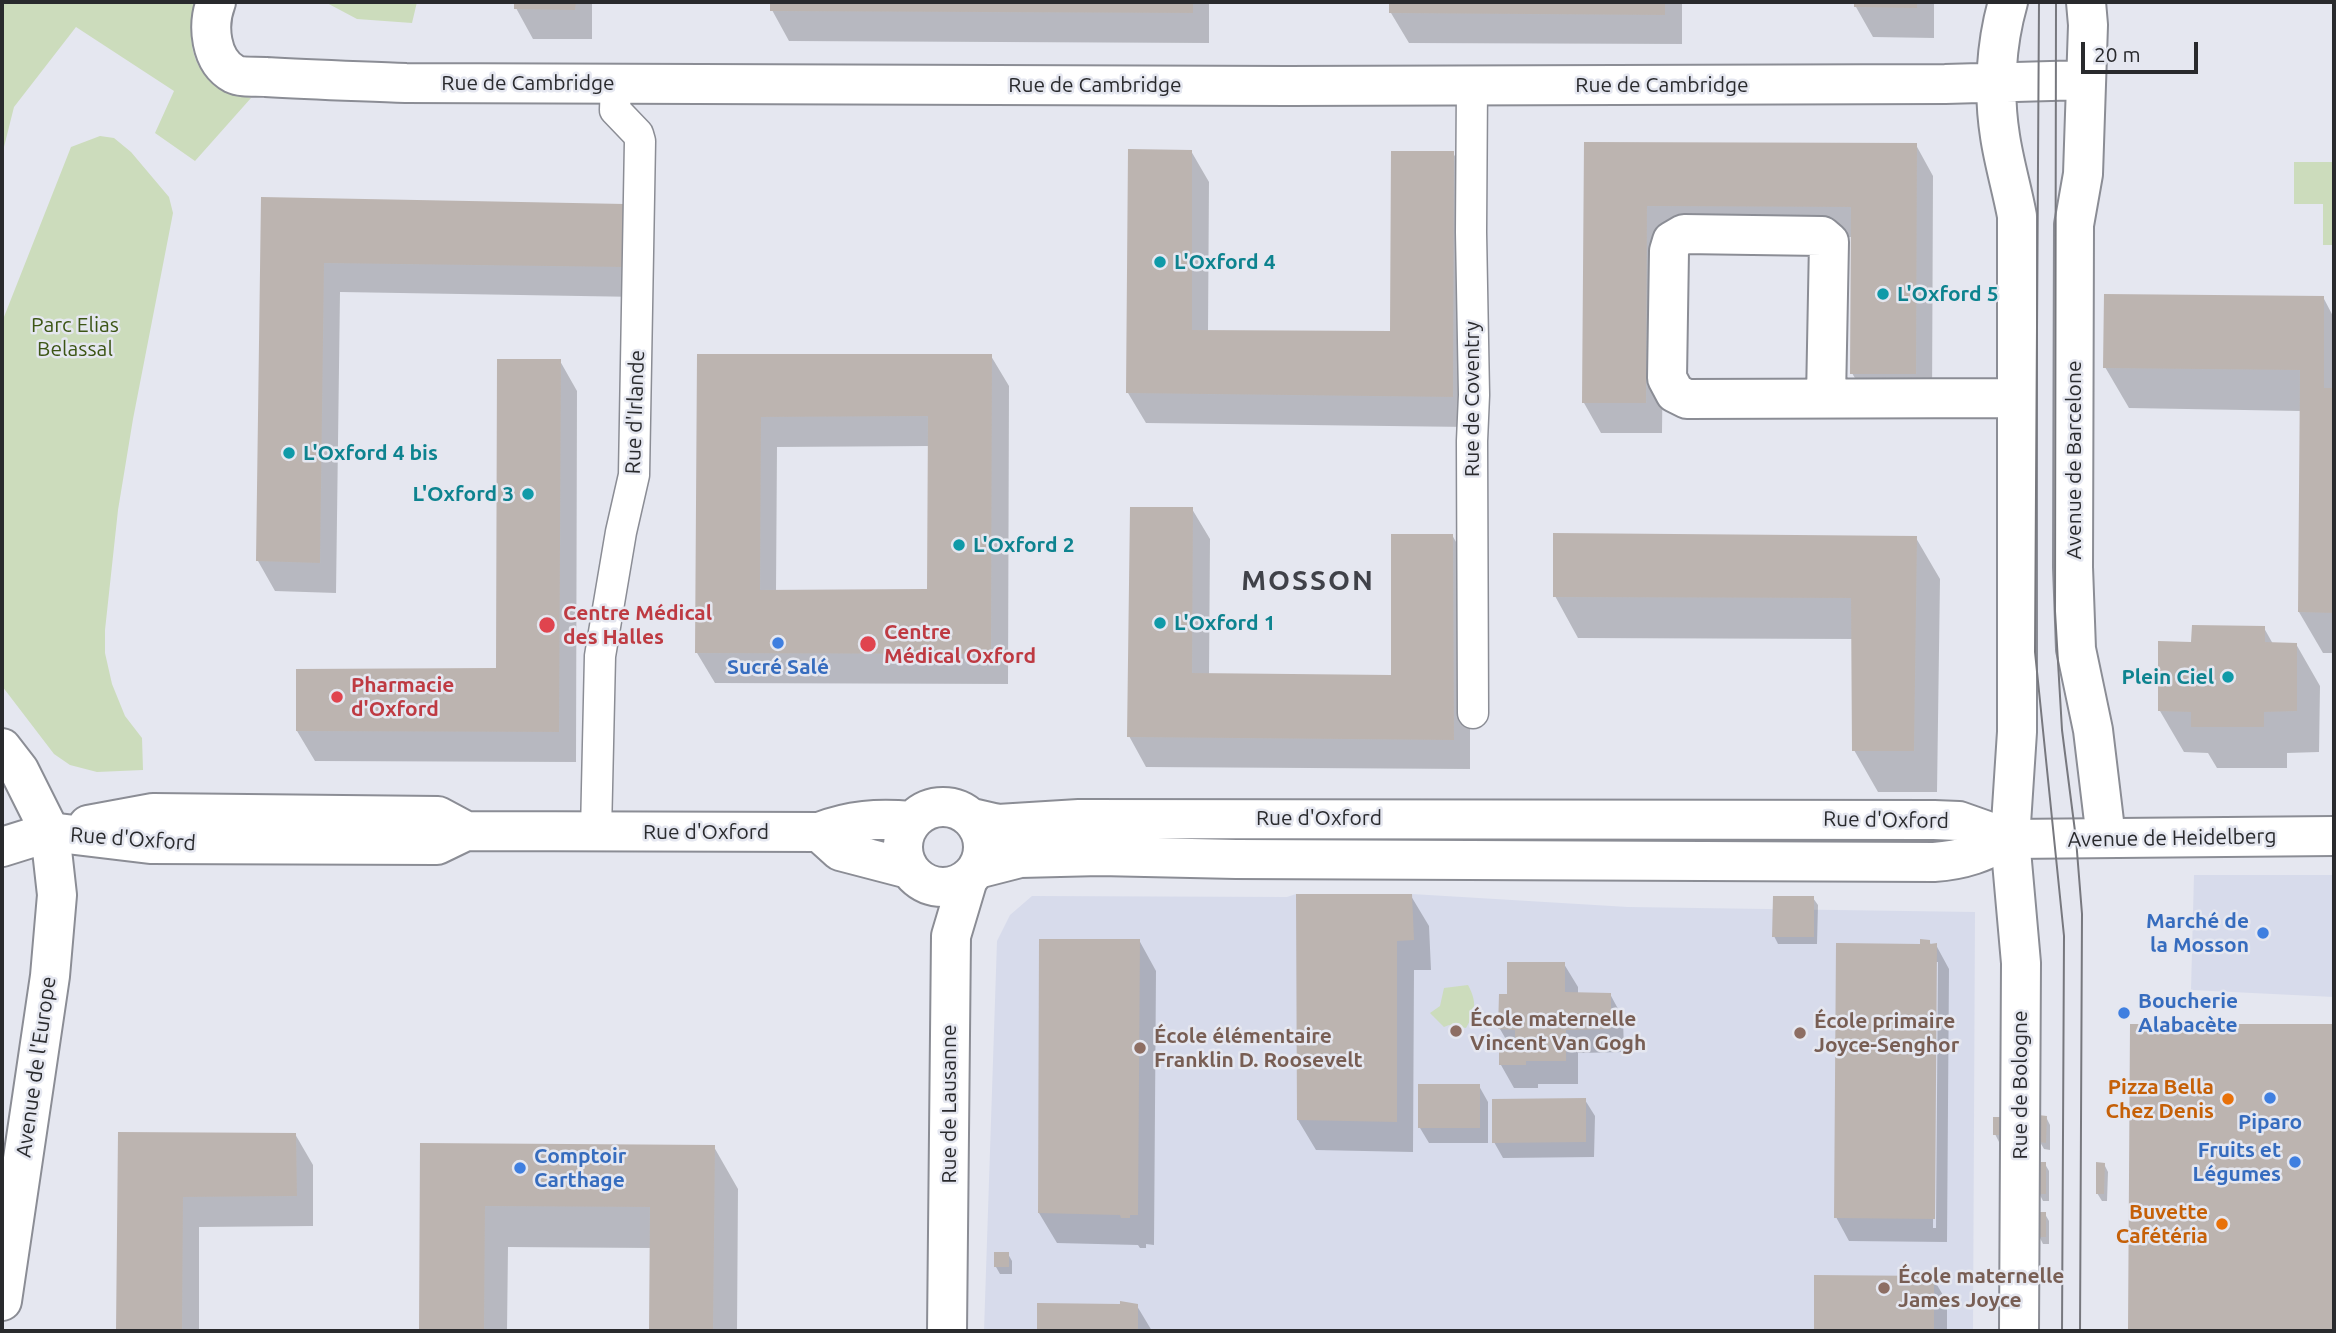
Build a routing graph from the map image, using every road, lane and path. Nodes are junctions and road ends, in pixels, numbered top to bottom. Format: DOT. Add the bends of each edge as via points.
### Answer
graph roads {
  1 [pos="216,2"];
  2 [pos="2008,2"];
  3 [pos="2086,2"];
  4 [pos="2086,80"];
  5 [pos="616,83"];
  6 [pos="1997,83"];
  7 [pos="1472,85"];
  8 [pos="1826,398"];
  9 [pos="2016,398"];
  10 [pos="1474,713"];
  11 [pos="2,748"];
  12 [pos="972,818"];
  13 [pos="911,821"];
  14 [pos="50,832"];
  15 [pos="596,832"];
  16 [pos="819,832"];
  17 [pos="2334,836"];
  18 [pos="5,837"];
  19 [pos="2106,838"];
  20 [pos="2010,839"];
  21 [pos="909,869"];
  22 [pos="973,874"];
  23 [pos="2,1301"];
  24 [pos="947,1331"];
  25 [pos="2019,1331"];
  1 -- 5 [label="street, Rue de Cambridge" via="212,41 218,59 235,74 406,83"];
  2 -- 6 [label="street"];
  3 -- 4 [label="street, Avenue de Barcelone"];
  4 -- 6 [label="street"];
  4 -- 19 [label="street, Avenue de Barcelone" via="2083,174 2074,225 2073,568 2076,649 2093,730"];
  5 -- 7 [label="street, Rue de Cambridge"];
  5 -- 15 [label="street, Rue d'Irlande" via="615,110 640,141 639,292 634,475 600,656"];
  6 -- 7 [label="street, Rue de Cambridge"];
  6 -- 9 [label="street" via="2000,138 2017,216"];
  7 -- 10 [label="street, Rue de Coventry"];
  8 -- 8 [label="street" via="1687,399 1675,393 1667,378 1672,241 1684,234 1822,236 1829,242"];
  8 -- 9 [label="street"];
  9 -- 20 [label="street" via="2017,732"];
  11 -- 14 [label="street" via="19,770"];
  12 -- 13 [label="street, Rue d'Oxford" via="963,811 941,807"];
  12 -- 20 [label="street, Rue d'Oxford" via="998,824 1079,819 1511,817 1934,820 1959,821"];
  12 -- 22 [label="street" via="983,843 983,856"];
  13 -- 16 [label="street, Rue d'Oxford" via="883,818 842,823"];
  13 -- 21 [label="street" via="902,845"];
  14 -- 15 [label="street, Rue d'Oxford" via="150,844 437,845 466,831"];
  14 -- 18 [label="street"];
  14 -- 23 [label="street, Avenue de l'Europe" via="57,895 51,964"];
  15 -- 16 [label="street, Rue d'Oxford"];
  16 -- 21 [label="street, Rue d'Oxford" via="840,850"];
  17 -- 19 [label="street, Avenue de Heidelberg"];
  19 -- 20 [label="street, Avenue de Heidelberg"];
  20 -- 22 [label="street, Rue d'Oxford" via="1973,857 1934,862 1100,856 1020,858"];
  20 -- 25 [label="street, Rue de Bologne" via="2021,963"];
  21 -- 22 [label="street, Rue d'Oxford" via="918,879 943,888 956,886"];
  22 -- 24 [label="street, Rue de Lausanne" via="951,936"];
}
